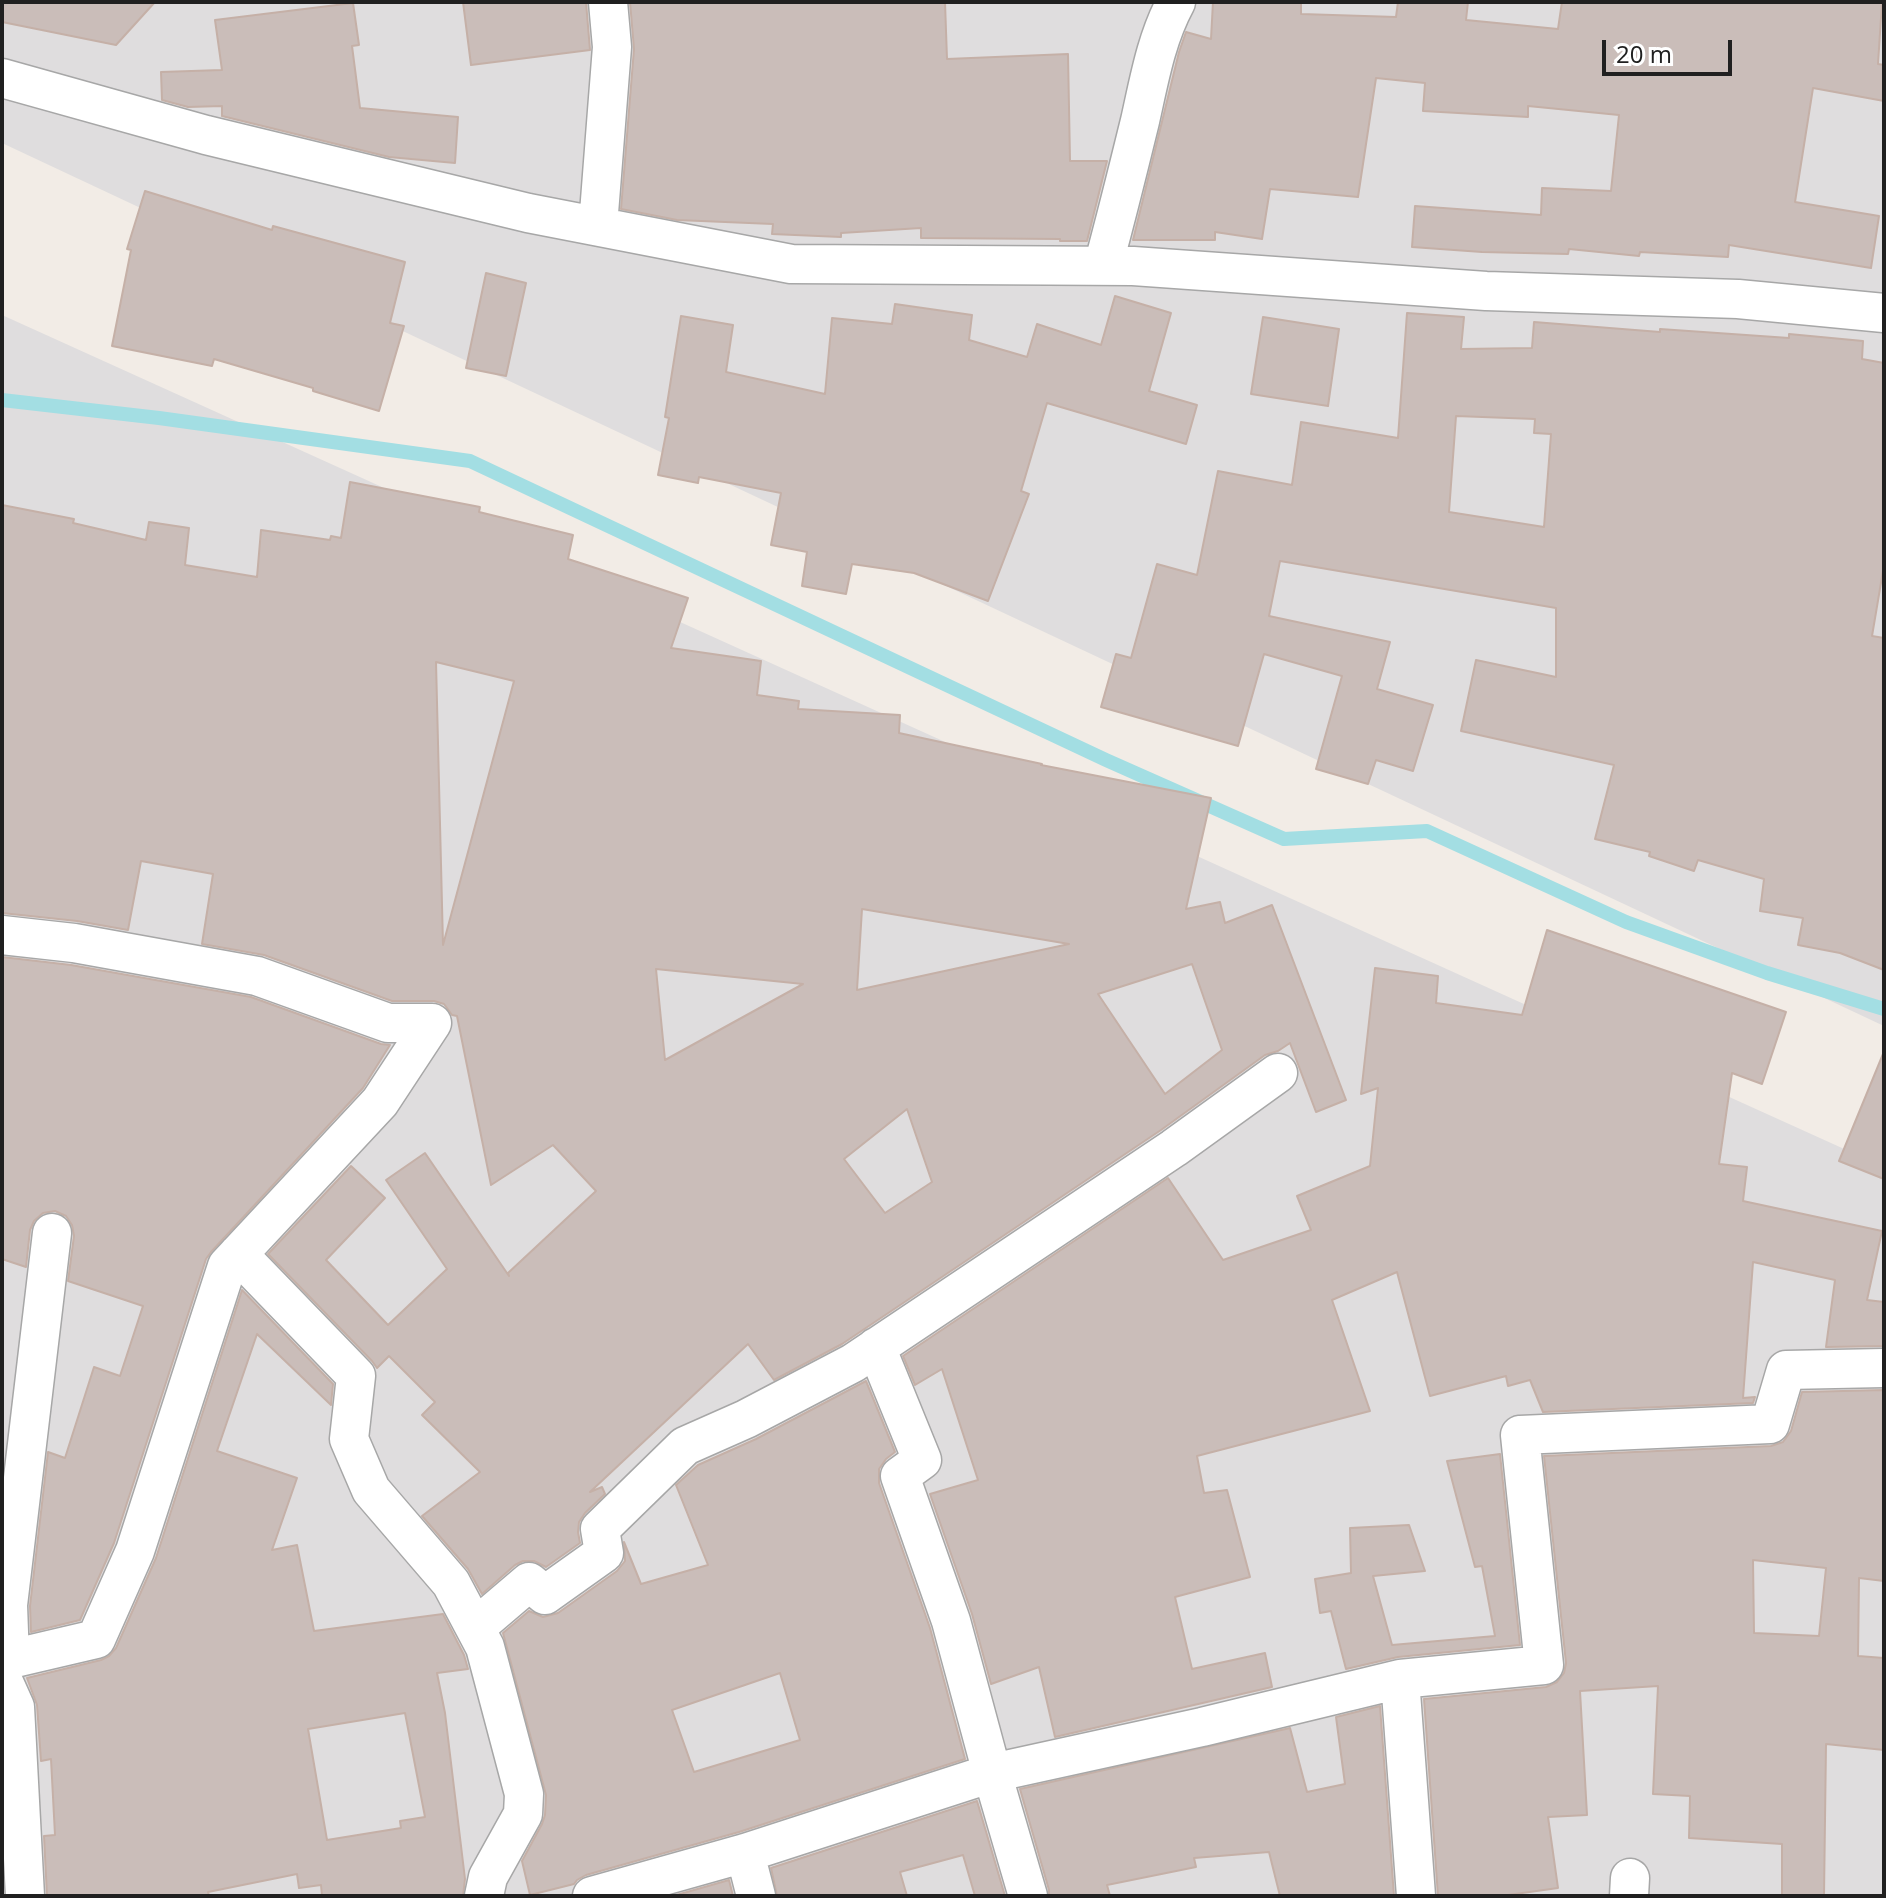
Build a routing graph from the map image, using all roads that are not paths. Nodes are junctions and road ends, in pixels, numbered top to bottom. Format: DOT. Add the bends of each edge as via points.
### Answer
graph roads {
  1 [pos="608,2"];
  2 [pos="1176,2"];
  3 [pos="2,78"];
  4 [pos="598,226"];
  5 [pos="1103,266"];
  6 [pos="1884,313"];
  7 [pos="2,935"];
  8 [pos="1278,1073"];
  9 [pos="52,1233"];
  10 [pos="238,1254"];
  11 [pos="876,1347"];
  12 [pos="1884,1368"];
  13 [pos="475,1628"];
  14 [pos="5,1666"];
  15 [pos="1400,1679"];
  16 [pos="992,1773"];
  17 [pos="745,1853"];
  18 [pos="25,1896"];
  19 [pos="484,1896"];
  20 [pos="592,1896"];
  21 [pos="756,1896"];
  22 [pos="1028,1896"];
  23 [pos="1416,1896"];
  1 -- 4 [label="street" via="612,47"];
  2 -- 5 [label="street" via="1156,52"];
  3 -- 4 [label="street" via="206,135"];
  4 -- 5 [label="street" via="791,264"];
  5 -- 6 [label="street" via="1486,291 1738,299"];
  7 -- 10 [label="street" via="257,976 388,1023 432,1023 380,1102"];
  8 -- 11 [label="street"];
  9 -- 14 [label="street"];
  10 -- 13 [label="street" via="356,1376 349,1439 371,1490 451,1583"];
  10 -- 14 [label="street" via="227,1266 135,1551 96,1639"];
  11 -- 13 [label="street" via="746,1419 685,1446 600,1529 604,1553 545,1595 529,1582"];
  11 -- 16 [label="street" via="922,1460 900,1476 951,1621"];
  12 -- 15 [label="street" via="1786,1370 1770,1424 1520,1435 1544,1665"];
  13 -- 19 [label="street" via="485,1647 524,1794 523,1814 488,1877"];
  14 -- 18 [label="street" via="15,1707"];
  15 -- 16 [label="street"];
  15 -- 23 [label="street"];
  16 -- 17 [label="street"];
  16 -- 22 [label="street"];
  17 -- 20 [label="street"];
  17 -- 21 [label="street"];
}
